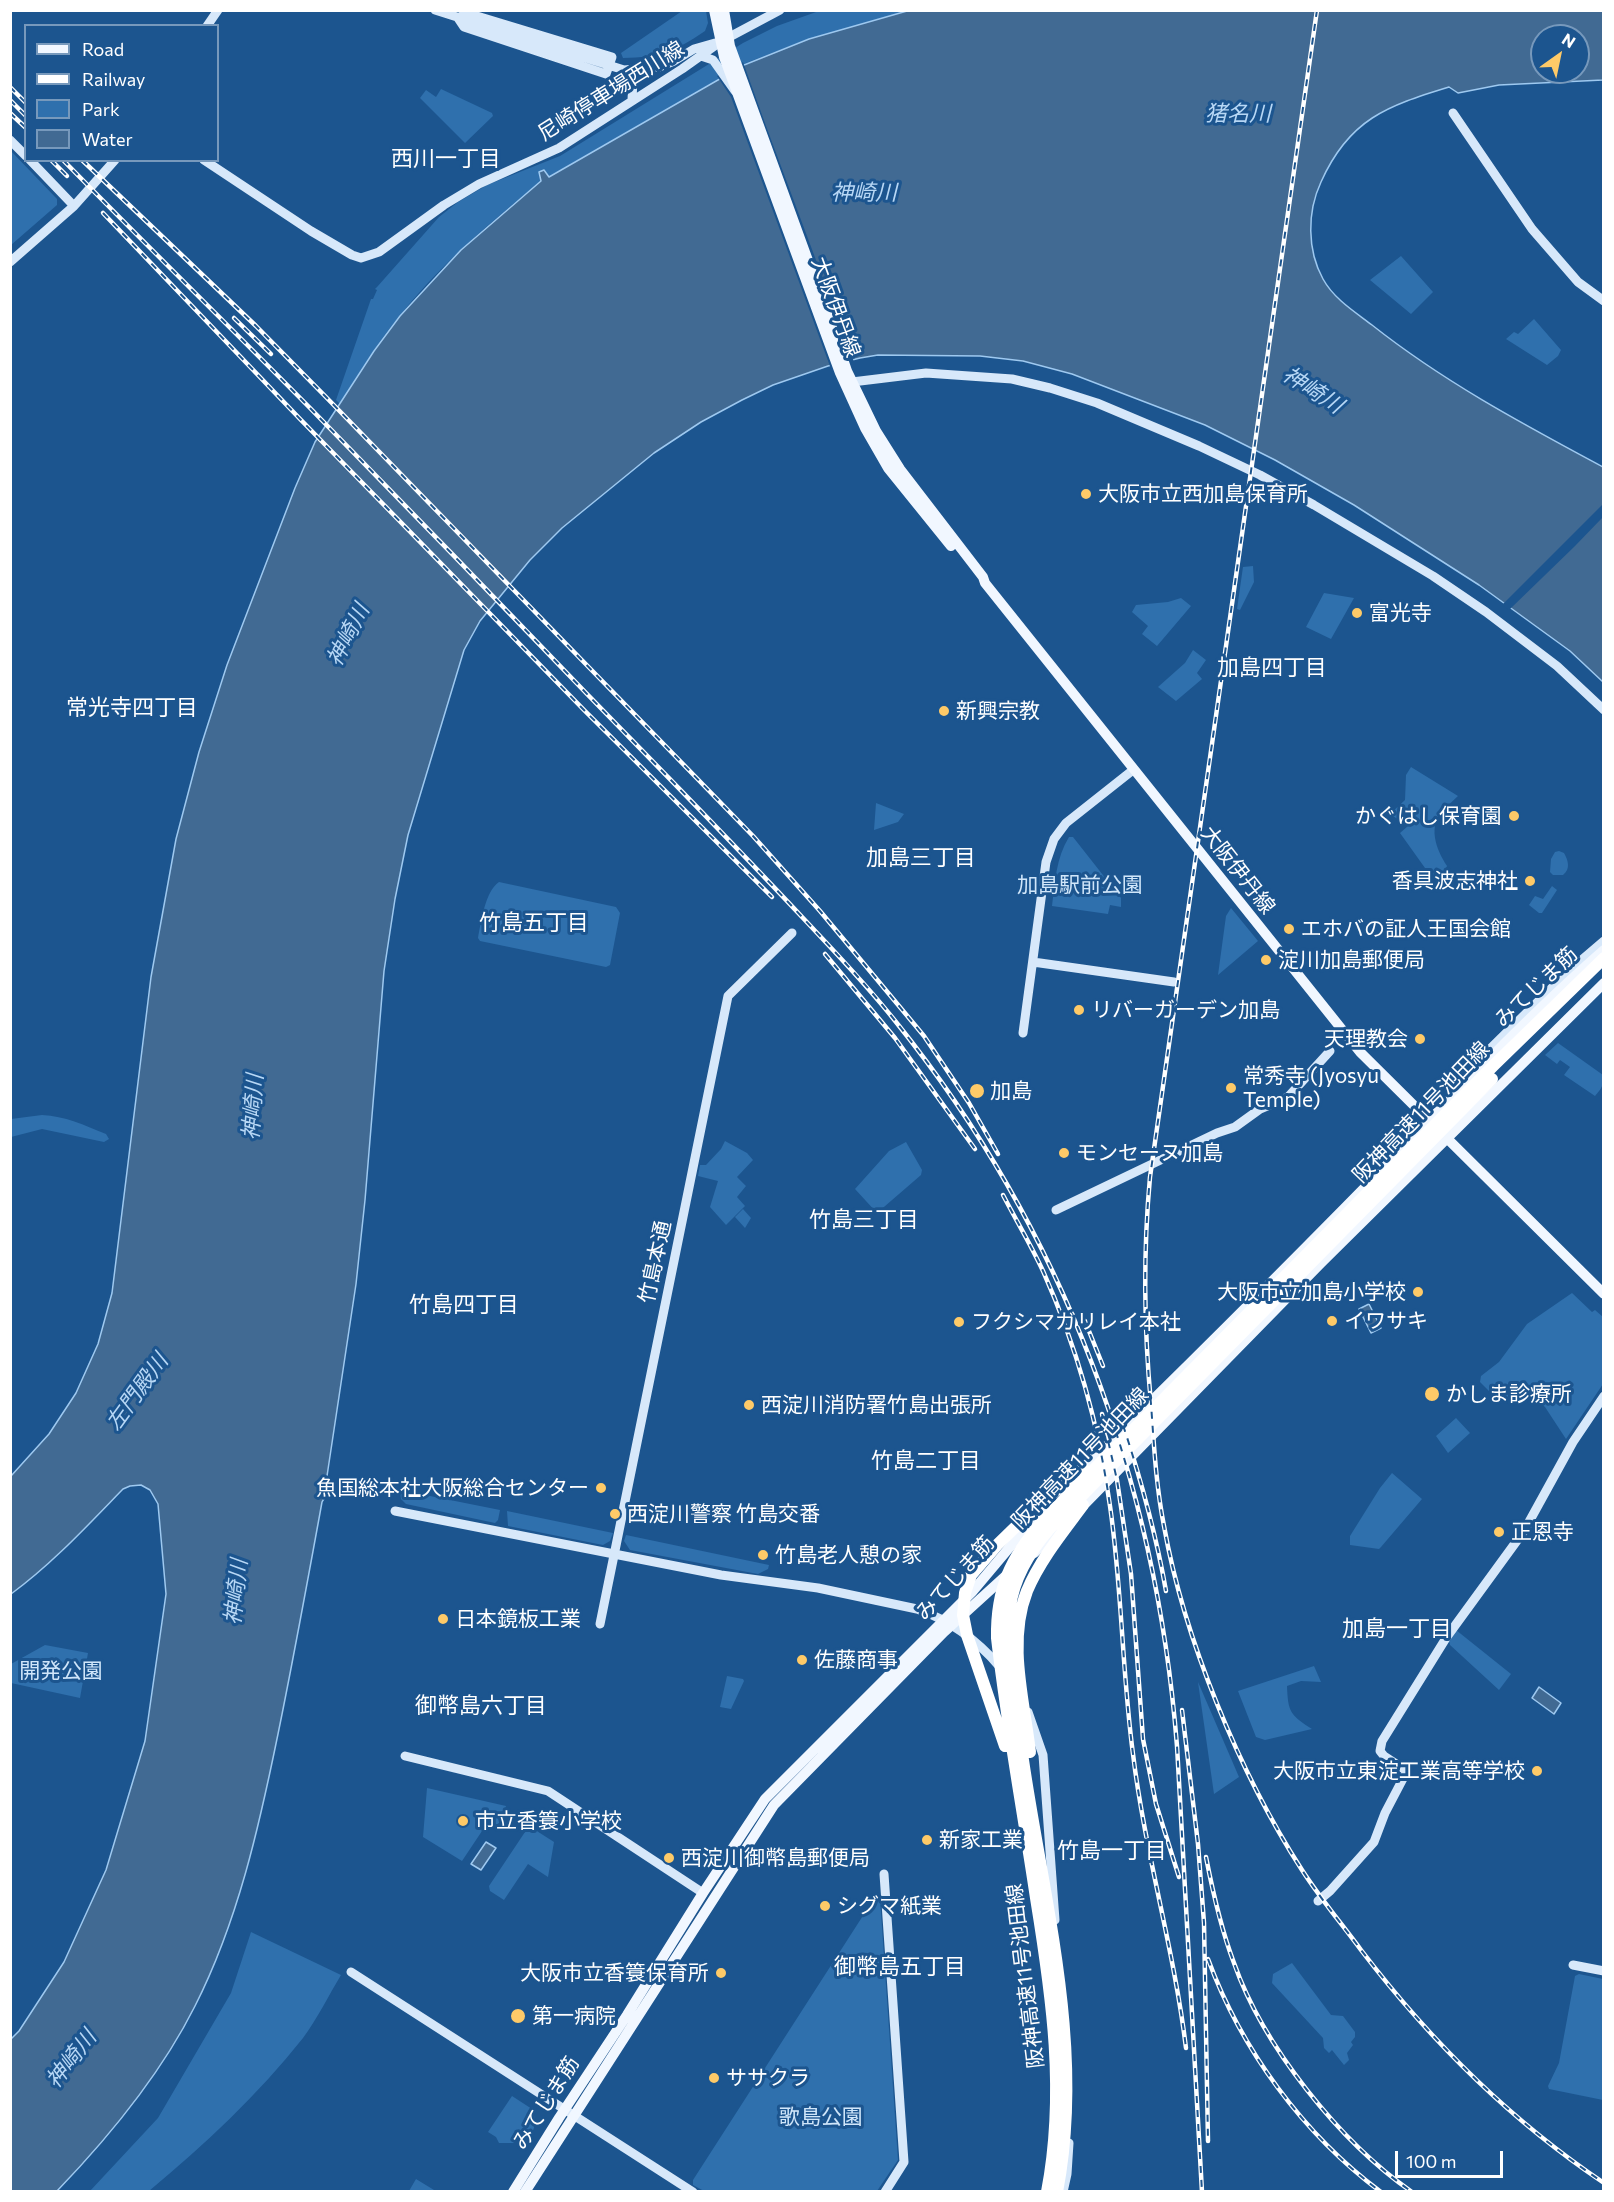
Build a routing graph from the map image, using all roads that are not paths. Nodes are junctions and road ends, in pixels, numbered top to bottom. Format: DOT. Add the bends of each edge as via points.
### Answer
graph roads {
  1 [pos="218,10"];
  2 [pos="435,10"];
  3 [pos="780,10"];
  4 [pos="719,12"];
  5 [pos="462,14"];
  6 [pos="208,24"];
  7 [pos="725,44"];
  8 [pos="705,57"];
  9 [pos="611,66"];
  10 [pos="624,70"];
  11 [pos="736,92"];
  12 [pos="632,100"];
  13 [pos="1453,113"];
  14 [pos="10,140"];
  15 [pos="24,154"];
  16 [pos="32,162"];
  17 [pos="113,162"];
  18 [pos="207,162"];
  19 [pos="74,206"];
  20 [pos="10,262"];
  21 [pos="1604,301"];
  22 [pos="849,381"];
  23 [pos="1604,710"];
  24 [pos="1133,770"];
  25 [pos="792,933"];
  26 [pos="1604,941"];
  27 [pos="1604,950"];
  28 [pos="1604,958"];
  29 [pos="1033,962"];
  30 [pos="1604,969"];
  31 [pos="1174,982"];
  32 [pos="1604,983"];
  33 [pos="1604,990"];
  34 [pos="1023,1033"];
  35 [pos="1330,1051"];
  36 [pos="1471,1078"];
  37 [pos="1490,1095"];
  38 [pos="1428,1121"];
  39 [pos="1446,1140"];
  40 [pos="1056,1210"];
  41 [pos="1604,1294"];
  42 [pos="1604,1396"];
  43 [pos="1083,1468"];
  44 [pos="1083,1506"];
  45 [pos="395,1511"];
  46 [pos="615,1554"];
  47 [pos="600,1624"];
  48 [pos="940,1630"];
  49 [pos="405,1756"];
  50 [pos="1023,1818"];
  51 [pos="1040,1857"];
  52 [pos="884,1874"];
  53 [pos="703,1893"];
  54 [pos="1318,1901"];
  55 [pos="1573,1965"];
  56 [pos="1604,1971"];
  57 [pos="351,1972"];
  58 [pos="569,2111"];
  59 [pos="513,2192"];
  60 [pos="525,2192"];
  61 [pos="693,2192"];
  62 [pos="885,2192"];
  63 [pos="1047,2192"];
  64 [pos="1057,2192"];
  65 [pos="1063,2192"];
  1 -- 6 [label="street"];
  2 -- 5 [label="street"];
  3 -- 7 [label="street"];
  4 -- 7 [label="main road, 大阪伊丹線"];
  5 -- 9 [label="street"];
  5 -- 9 [label="street"];
  5 -- 9 [label="street" via="465,27"];
  7 -- 8 [label="street, 尼崎停車場西川線"];
  7 -- 10 [label="street" via="694,49 659,67"];
  7 -- 11 [label="main road, 大阪伊丹線"];
  7 -- 22 [label="main road, 大阪伊丹線"];
  8 -- 11 [label="street"];
  8 -- 12 [label="street, 尼崎停車場西川線"];
  9 -- 10 [label="street"];
  10 -- 12 [label="street" via="633,80"];
  11 -- 22 [label="main road, 大阪伊丹線"];
  12 -- 18 [label="street, 尼崎停車場西川線" via="559,148 479,184 420,220 379,252 362,258 311,231"];
  13 -- 21 [label="street" via="1532,229 1578,282"];
  14 -- 15 [label="street"];
  16 -- 19 [label="street"];
  17 -- 19 [label="street"];
  19 -- 20 [label="street"];
  22 -- 23 [label="street" via="926,373 1019,381 1096,403 1199,446 1314,505 1433,576 1550,660"];
  22 -- 24 [label="main road, 大阪伊丹線" via="900,469"];
  24 -- 29 [label="street" via="1066,823 1054,839 1046,862"];
  24 -- 38 [label="main road, 大阪伊丹線" via="1360,1052"];
  25 -- 46 [label="street, 竹島本通" via="728,996"];
  26 -- 36 [label="street" via="1491,1048"];
  27 -- 36 [label="main road, みてじま筋"];
  28 -- 50 [label="highway, 阪神高速11号池田線" via="1097,1466 1021,1548 1005,1577 997,1630"];
  29 -- 31 [label="street"];
  29 -- 34 [label="street"];
  30 -- 51 [label="highway, 阪神高速11号池田線" via="1087,1489 1031,1551 1012,1593 1008,1638"];
  32 -- 37 [label="main road, みてじま筋"];
  33 -- 37 [label="street" via="1518,1074"];
  35 -- 40 [label="street" via="1288,1098 1260,1109 1235,1127"];
  36 -- 38 [label="main road, みてじま筋"];
  37 -- 39 [label="main road, みてじま筋"];
  38 -- 39 [label="main road, 大阪伊丹線"];
  38 -- 43 [label="main road, みてじま筋"];
  39 -- 41 [label="main road, 大阪伊丹線"];
  39 -- 44 [label="main road, みてじま筋"];
  42 -- 54 [label="street" via="1573,1442 1524,1531 1446,1638 1382,1741 1380,1750 1384,1756 1407,1771 1374,1842"];
  43 -- 48 [label="main road, みてじま筋" via="1033,1518"];
  43 -- 50 [label="highway" via="997,1545 971,1575 965,1593 963,1615 967,1635 999,1724"];
  44 -- 48 [label="main road, みてじま筋" via="1048,1541"];
  44 -- 51 [label="highway" via="1040,1566 1023,1604 1017,1645"];
  45 -- 46 [label="street"];
  46 -- 47 [label="street, 竹島本通"];
  46 -- 65 [label="street" via="917,1609 955,1628 991,1656 1006,1674 1028,1712 1043,1755 1069,2134"];
  48 -- 53 [label="main road, みてじま筋" via="765,1799"];
  48 -- 58 [label="main road, みてじま筋" via="774,1805 650,1999"];
  49 -- 53 [label="street" via="548,1791"];
  50 -- 63 [label="highway, 阪神高速11号池田線" via="1047,1965 1057,2062 1056,2132"];
  51 -- 64 [label="highway, 阪神高速11号池田線" via="1067,2062 1066,2132"];
  52 -- 62 [label="street" via="904,2162"];
  53 -- 58 [label="main road, みてじま筋"];
  55 -- 56 [label="street"];
  57 -- 58 [label="street"];
  58 -- 59 [label="main road, みてじま筋"];
  58 -- 60 [label="main road, みてじま筋"];
  58 -- 61 [label="street"];
}
